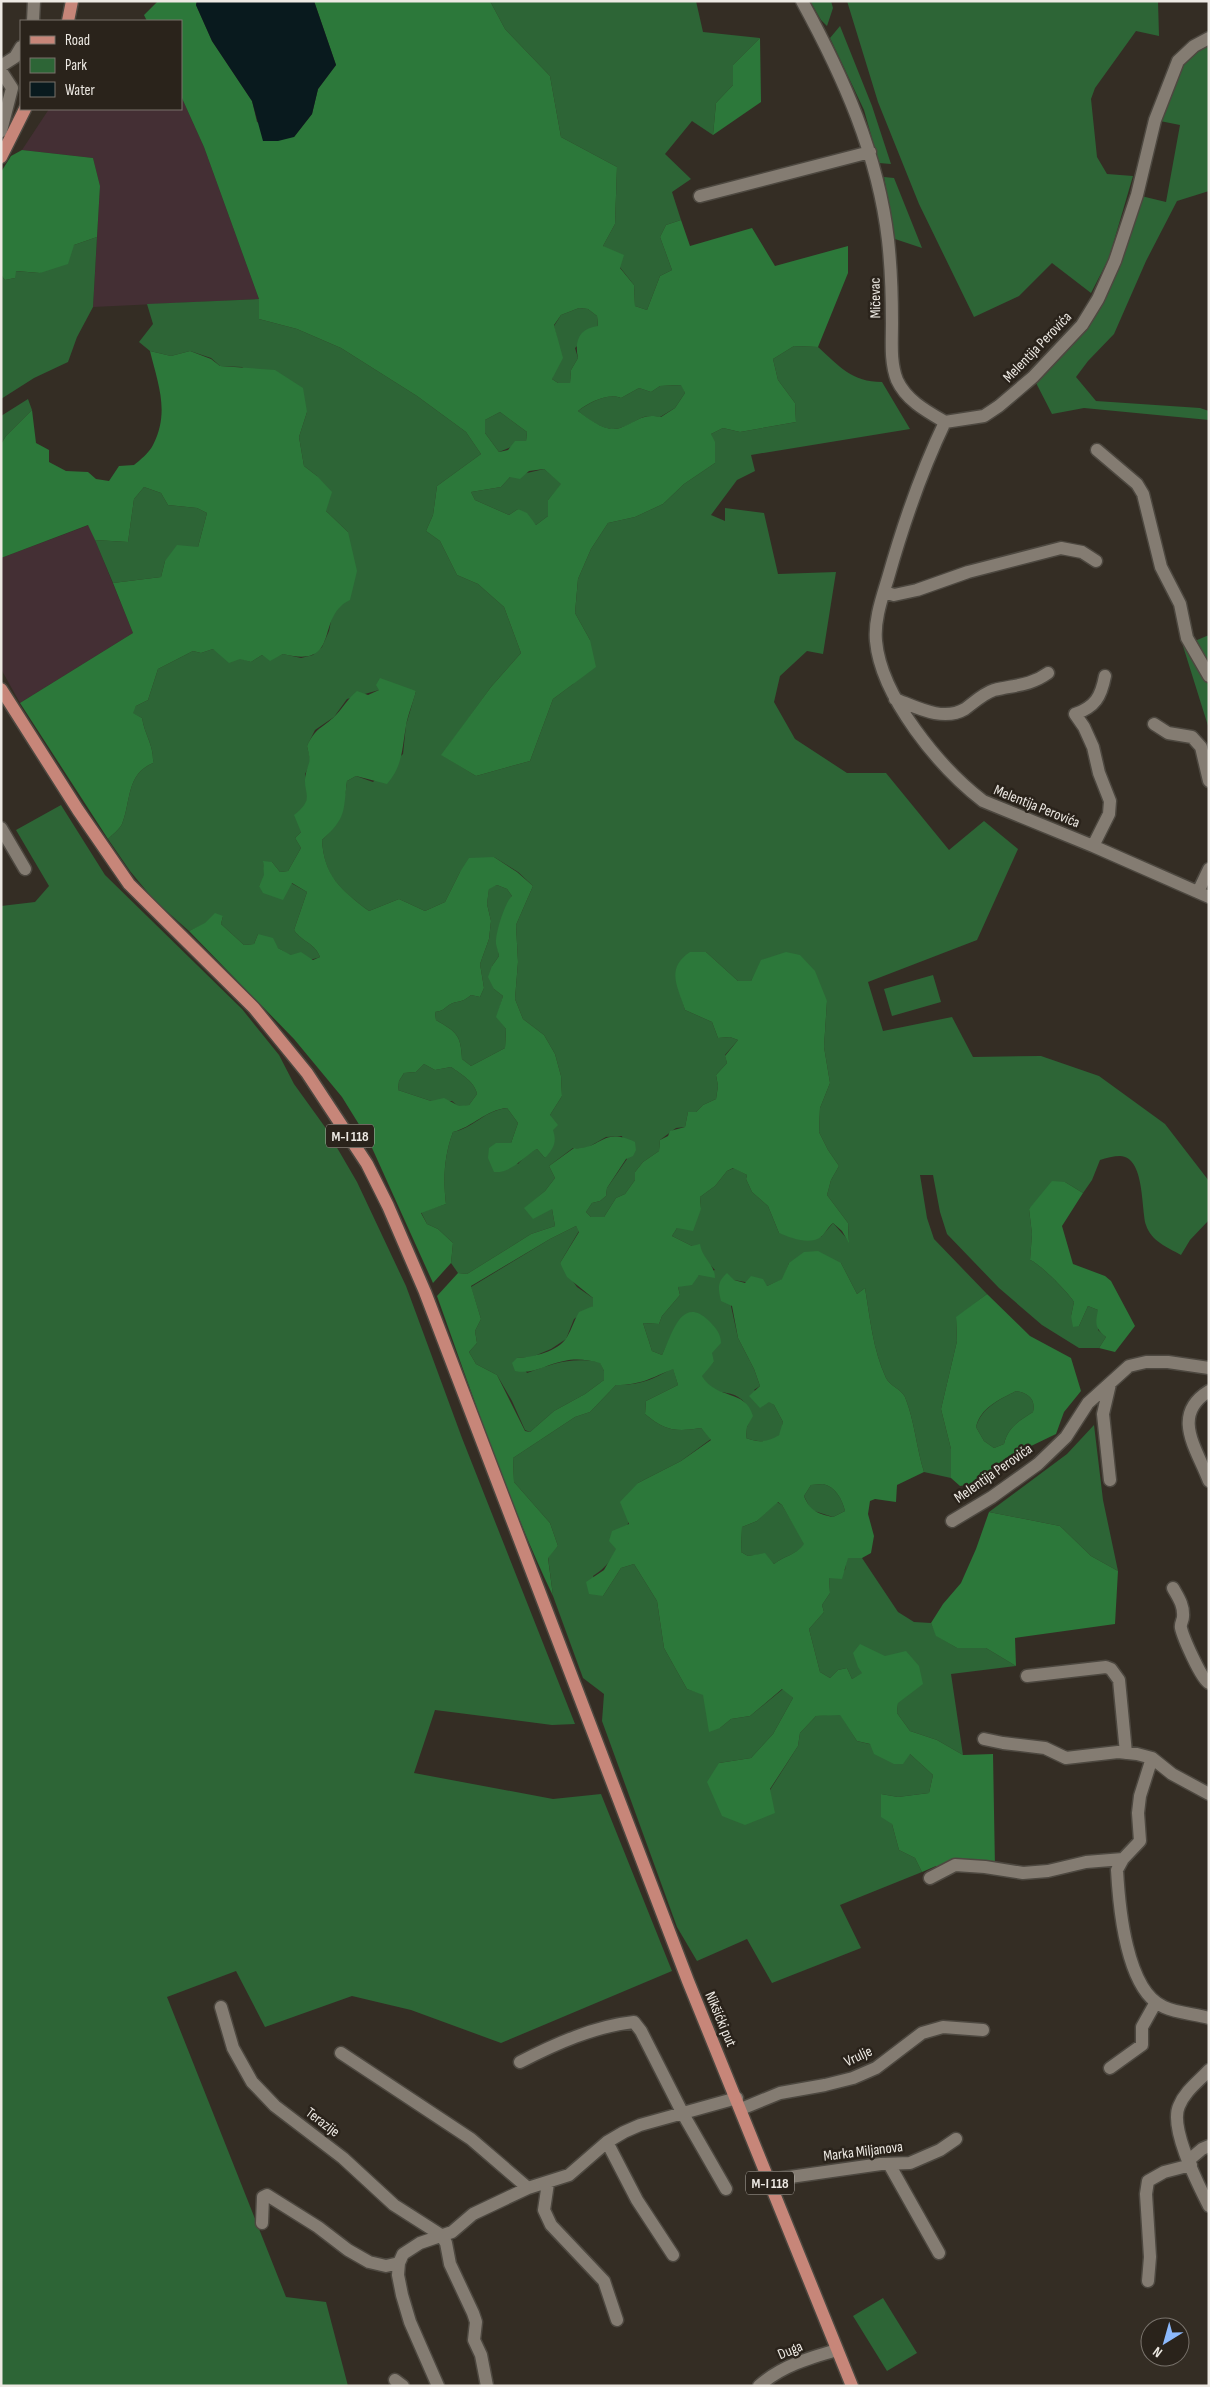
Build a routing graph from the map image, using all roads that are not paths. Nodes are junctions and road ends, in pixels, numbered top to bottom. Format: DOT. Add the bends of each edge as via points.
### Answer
graph roads {
  1 [pos="34,1"];
  2 [pos="72,1"];
  3 [pos="802,1"];
  4 [pos="33,20"];
  5 [pos="68,20"];
  6 [pos="1209,38"];
  7 [pos="20,49"];
  8 [pos="1,66"];
  9 [pos="1,71"];
  10 [pos="24,110"];
  11 [pos="1,131"];
  12 [pos="870,152"];
  13 [pos="1,157"];
  14 [pos="700,196"];
  15 [pos="944,422"];
  16 [pos="1097,450"];
  17 [pos="1096,561"];
  18 [pos="884,592"];
  19 [pos="1048,673"];
  20 [pos="1105,676"];
  21 [pos="1209,676"];
  22 [pos="1,689"];
  23 [pos="895,699"];
  24 [pos="1154,724"];
  25 [pos="1209,781"];
  26 [pos="1,828"];
  27 [pos="1094,846"];
  28 [pos="25,869"];
  29 [pos="1209,869"];
  30 [pos="1203,894"];
  31 [pos="1209,1368"];
  32 [pos="1110,1384"];
  33 [pos="1209,1391"];
  34 [pos="1110,1480"];
  35 [pos="1209,1481"];
  36 [pos="952,1521"];
  37 [pos="1173,1588"];
  38 [pos="1027,1676"];
  39 [pos="1209,1683"];
  40 [pos="984,1739"];
  41 [pos="1126,1753"];
  42 [pos="1152,1758"];
  43 [pos="1209,1794"];
  44 [pos="1123,1859"];
  45 [pos="930,1878"];
  46 [pos="1156,2002"];
  47 [pos="221,2007"];
  48 [pos="1209,2018"];
  49 [pos="983,2030"];
  50 [pos="341,2053"];
  51 [pos="520,2062"];
  52 [pos="1110,2068"];
  53 [pos="1209,2070"];
  54 [pos="739,2103"];
  55 [pos="683,2114"];
  56 [pos="956,2139"];
  57 [pos="607,2142"];
  58 [pos="1209,2146"];
  59 [pos="1190,2163"];
  60 [pos="889,2164"];
  61 [pos="769,2180"];
  62 [pos="548,2183"];
  63 [pos="528,2188"];
  64 [pos="726,2189"];
  65 [pos="1209,2206"];
  66 [pos="262,2223"];
  67 [pos="441,2235"];
  68 [pos="939,2252"];
  69 [pos="673,2255"];
  70 [pos="399,2263"];
  71 [pos="1148,2281"];
  72 [pos="617,2320"];
  73 [pos="837,2350"];
  74 [pos="438,2386"];
  75 [pos="487,2386"];
  76 [pos="759,2386"];
  77 [pos="852,2386"];
  1 -- 4 [label="street"];
  2 -- 5 [label="main road"];
  3 -- 12 [label="street, Mičevac" via="838,70"];
  6 -- 15 [label="street, Melentija Perovića" via="1194,46 1178,61 1155,120 1137,195 1115,261 1082,325 999,406 984,416"];
  7 -- 8 [label="street" via="15,57"];
  9 -- 11 [label="street" via="12,88"];
  10 -- 13 [label="main road"];
  12 -- 14 [label="street"];
  12 -- 15 [label="street, Mičevac" via="888,236 892,358 897,379 906,394"];
  15 -- 18 [label="street, Melentija Perovića" via="918,485"];
  16 -- 21 [label="street" via="1137,484 1143,494 1161,567 1180,604 1187,638"];
  17 -- 18 [label="street" via="1082,552 1061,548 968,572 916,590 894,595"];
  18 -- 23 [label="street, Melentija Perovića" via="876,640 881,668"];
  19 -- 23 [label="street" via="1036,682 991,691 961,711 947,715"];
  20 -- 27 [label="street, Melentija Perovića" via="1103,688 1090,708 1075,714 1093,748 1110,802 1109,814"];
  22 -- 54 [label="main road, Nikšićki put / M-I 118" via="129,884 271,1027 326,1100 367,1164 425,1292 688,1981"];
  23 -- 27 [label="street, Melentija Perovića" via="950,773 983,801"];
  24 -- 25 [label="street" via="1168,733 1192,737 1201,748"];
  26 -- 28 [label="street"];
  27 -- 30 [label="street, Melentija Perovića"];
  29 -- 30 [label="street, Melentija Perovića"];
  31 -- 32 [label="street, Melentija Perovića" via="1146,1362 1129,1366"];
  32 -- 34 [label="street" via="1103,1414"];
  32 -- 36 [label="street, Melentija Perovića" via="1088,1404 1066,1437 1038,1464"];
  33 -- 35 [label="street" via="1190,1409 1188,1424 1193,1445"];
  37 -- 39 [label="street" via="1182,1603 1180,1627 1197,1668"];
  38 -- 41 [label="street" via="1111,1669 1119,1680"];
  40 -- 41 [label="street" via="1045,1748 1066,1758"];
  41 -- 42 [label="street"];
  42 -- 43 [label="street" via="1172,1774"];
  42 -- 44 [label="street" via="1140,1796 1140,1841"];
  44 -- 45 [label="street" via="1023,1873 985,1866 955,1865"];
  44 -- 46 [label="street" via="1117,1870 1127,1950 1134,1970"];
  46 -- 48 [label="street"];
  46 -- 52 [label="street" via="1142,2027 1142,2045"];
  47 -- 67 [label="street, Terazije" via="234,2048 252,2082 275,2106 343,2158 394,2205"];
  49 -- 54 [label="street, Vrulje" via="943,2027 922,2033 876,2068 853,2078"];
  50 -- 63 [label="street" via="472,2138"];
  51 -- 55 [label="street" via="568,2040 634,2022"];
  53 -- 59 [label="street" via="1185,2094 1176,2112 1179,2138"];
  54 -- 55 [label="street"];
  54 -- 61 [label="main road, Nikšićki put / M-I 118"];
  55 -- 57 [label="street" via="640,2125"];
  55 -- 64 [label="street"];
  56 -- 60 [label="street, Marka Miljanova" via="910,2163"];
  57 -- 62 [label="street" via="569,2175"];
  57 -- 69 [label="street" via="637,2200"];
  58 -- 59 [label="street"];
  59 -- 65 [label="street"];
  59 -- 71 [label="street" via="1148,2181"];
  60 -- 61 [label="street, Marka Miljanova"];
  60 -- 68 [label="street"];
  61 -- 73 [label="main road, Nikšićki put / M-I 118"];
  62 -- 63 [label="street"];
  62 -- 72 [label="street" via="544,2210 557,2231 604,2281"];
  63 -- 67 [label="street" via="473,2214 452,2232"];
  66 -- 70 [label="street" via="263,2197 267,2195 369,2262 386,2266"];
  67 -- 70 [label="street" via="402,2254"];
  67 -- 75 [label="street" via="476,2322 474,2340 481,2355"];
  70 -- 74 [label="street" via="398,2275 410,2322"];
  73 -- 76 [label="street, Duga" via="797,2362"];
  73 -- 77 [label="main road, Nikšićki put / M-I 118"];
}
